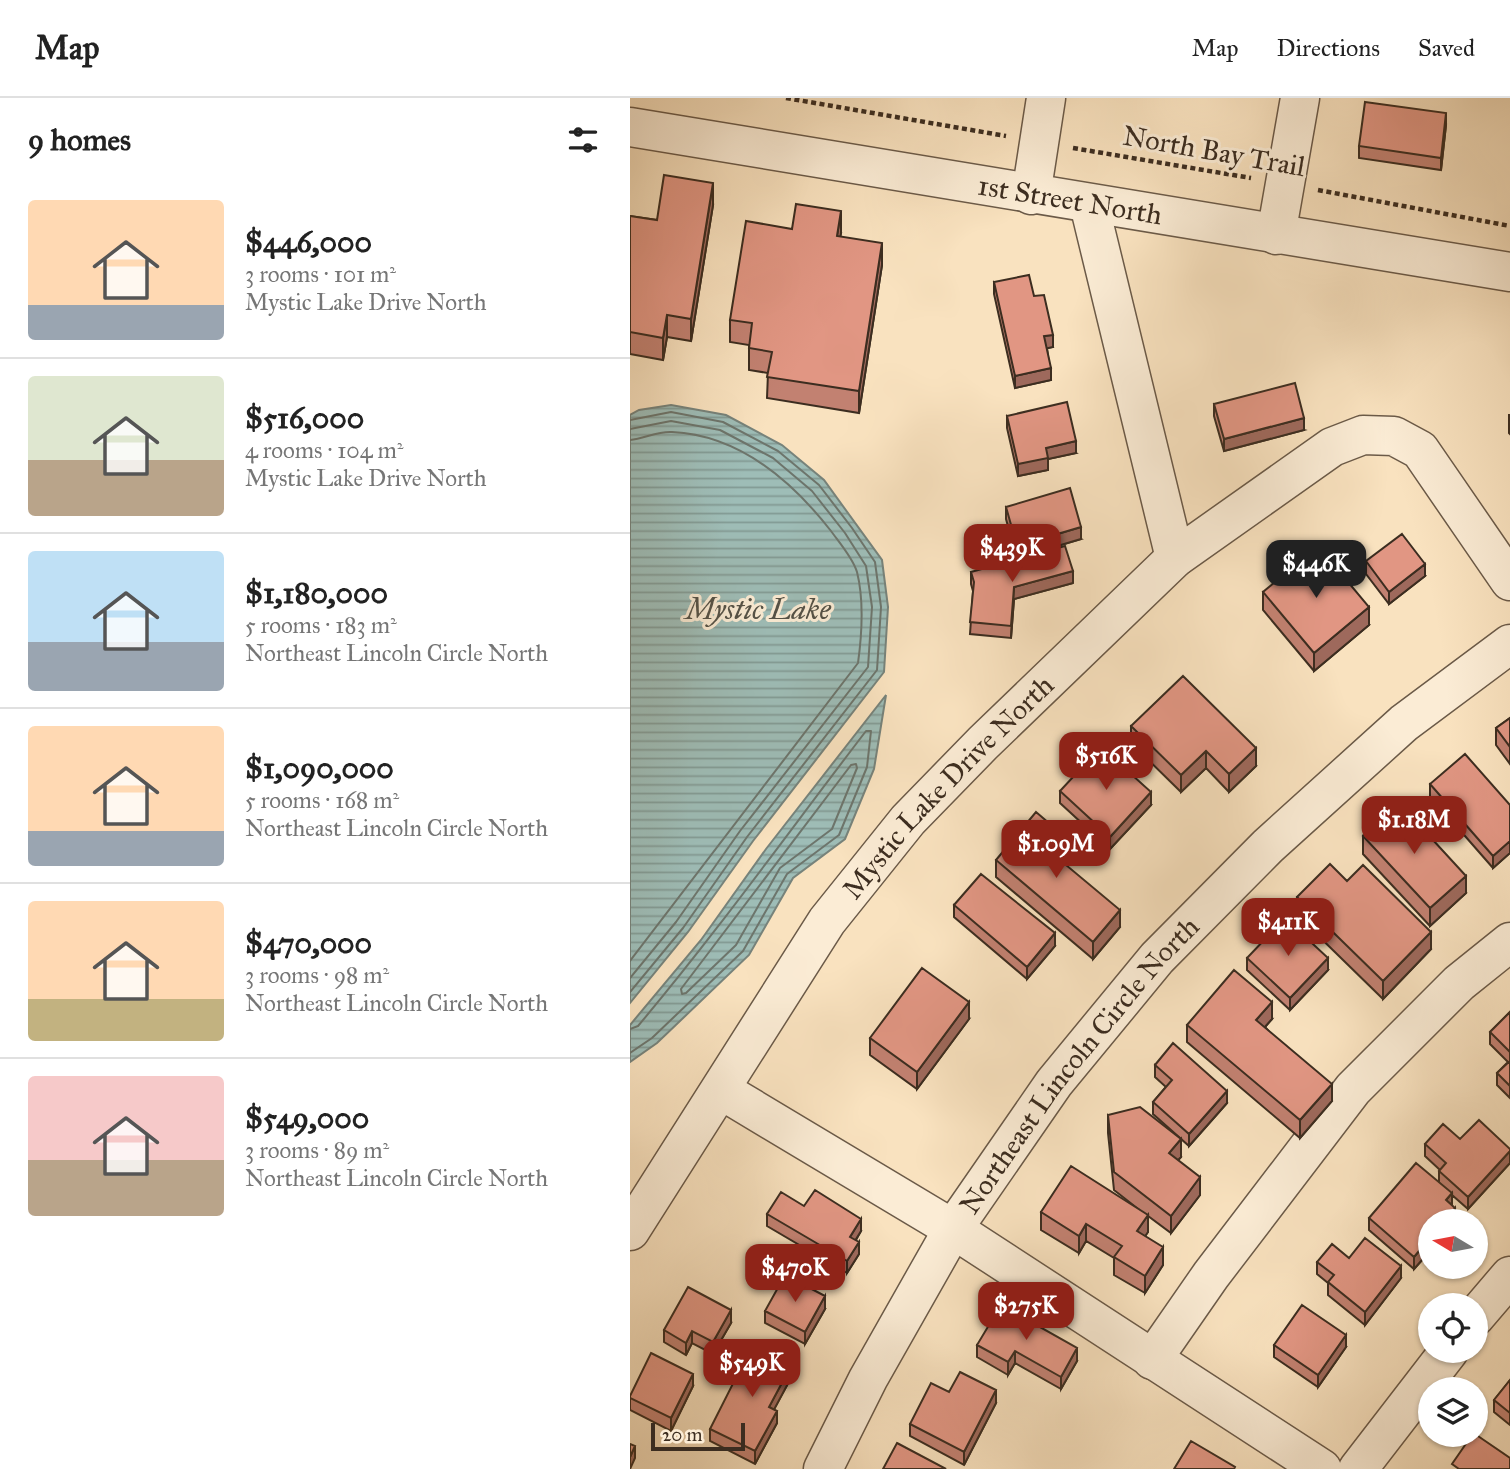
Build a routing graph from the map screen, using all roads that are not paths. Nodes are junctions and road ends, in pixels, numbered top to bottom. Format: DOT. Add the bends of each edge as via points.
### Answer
graph roads {
  1 [pos="1046,98"];
  2 [pos="1300,98"];
  3 [pos="630,127"];
  4 [pos="1031,195"];
  5 [pos="1089,204"];
  6 [pos="1276,235"];
  7 [pos="1510,272"];
  8 [pos="1175,558"];
  9 [pos="1510,581"];
  10 [pos="1510,644"];
  11 [pos="1510,942"];
  12 [pos="721,1090"];
  13 [pos="953,1229"];
  14 [pos="630,1231"];
  15 [pos="1510,1276"];
  16 [pos="1488,1302"];
  17 [pos="1152,1360"];
  18 [pos="1441,1363"];
  19 [pos="823,1469"];
  20 [pos="1322,1469"];
  21 [pos="1358,1469"];
  1 -- 4 [label="street"];
  2 -- 6 [label="street"];
  3 -- 4 [label="street, 1st Street North"];
  4 -- 5 [label="street, 1st Street North"];
  5 -- 6 [label="street, 1st Street North"];
  5 -- 8 [label="street"];
  6 -- 7 [label="street, 1st Street North"];
  8 -- 9 [label="street, Mystic Lake Drive North" via="1332,447 1363,435 1394,436 1420,450"];
  8 -- 12 [label="street, Mystic Lake Drive North" via="908,820 827,921"];
  10 -- 13 [label="street, Northeast Lincoln Circle North" via="1404,723 1268,846 1157,958 1054,1083"];
  11 -- 17 [label="street" via="1459,983 1353,1089"];
  12 -- 13 [label="street"];
  12 -- 14 [label="street, Mystic Lake Drive North"];
  13 -- 17 [label="street"];
  13 -- 19 [label="street, Northeast Lincoln Circle North"];
  15 -- 16 [label="street"];
  17 -- 20 [label="street"];
  18 -- 21 [label="street"];
}
